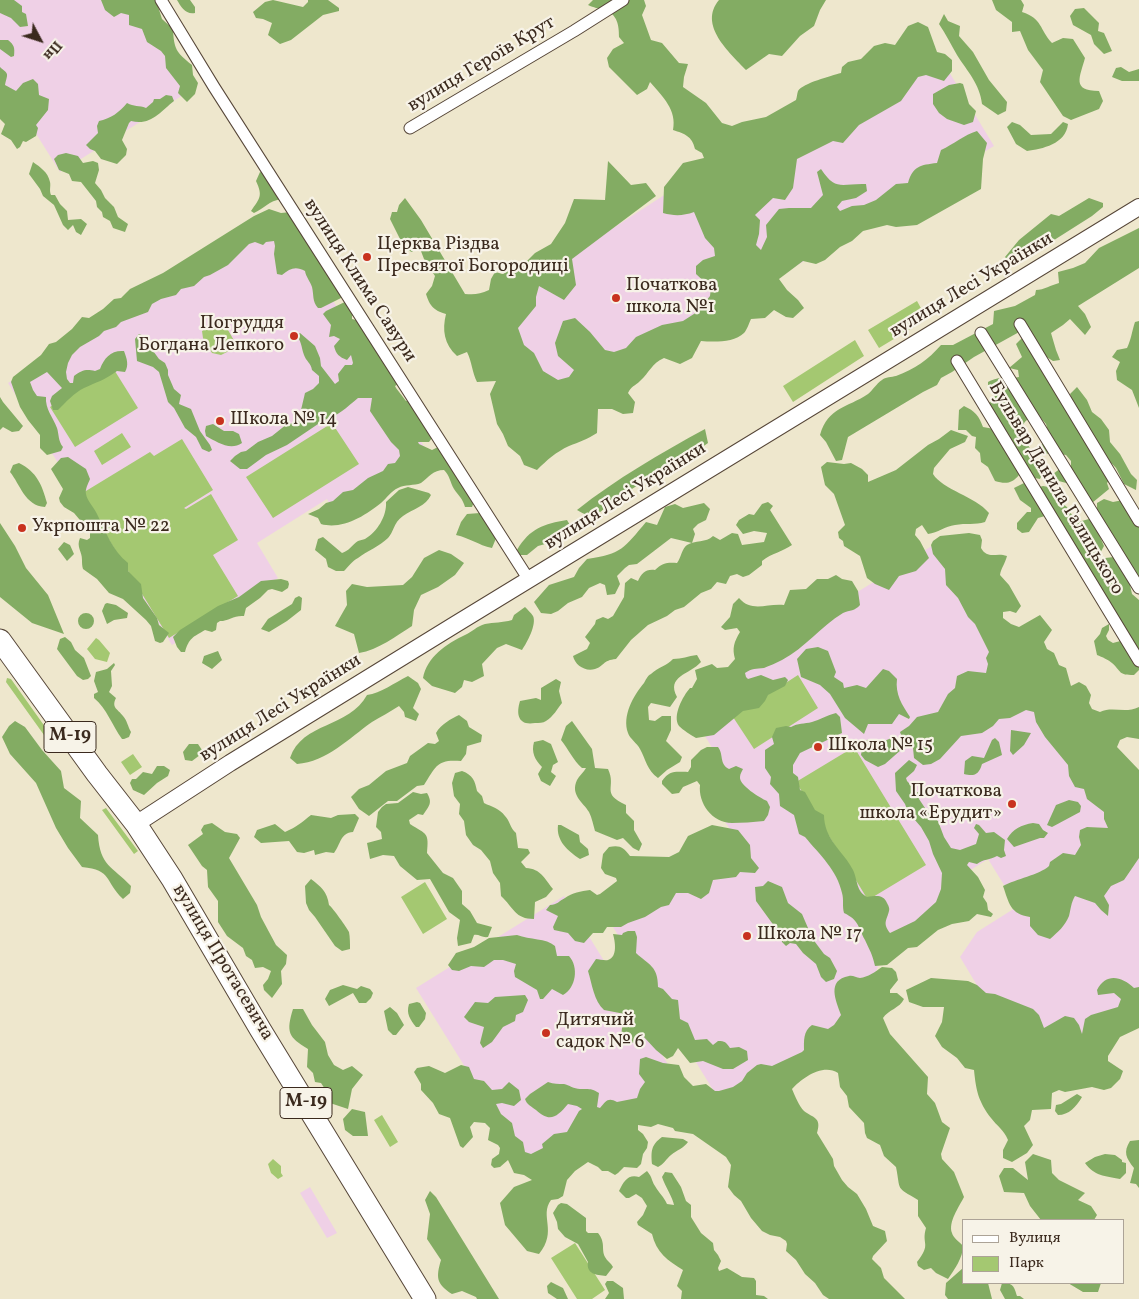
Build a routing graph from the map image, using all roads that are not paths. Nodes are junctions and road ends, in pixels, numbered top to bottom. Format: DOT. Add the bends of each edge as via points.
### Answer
graph roads {
  1 [pos="161,0"];
  2 [pos="624,0"];
  3 [pos="410,128"];
  4 [pos="1139,207"];
  5 [pos="1020,324"];
  6 [pos="982,333"];
  7 [pos="957,361"];
  8 [pos="1139,521"];
  9 [pos="529,580"];
  10 [pos="1139,588"];
  11 [pos="0,640"];
  12 [pos="1139,661"];
  13 [pos="136,824"];
  14 [pos="425,1299"];
  1 -- 9 [label="street, вулиця Клима Савури"];
  2 -- 3 [label="street, вулиця Героїв Крут"];
  4 -- 9 [label="main road, вулиця Лесі Українки"];
  5 -- 8 [label="street"];
  6 -- 10 [label="street, Бульвар Данила Галицького"];
  7 -- 12 [label="street, Бульвар Данила Галицького"];
  9 -- 13 [label="main road, вулиця Лесі Українки"];
  11 -- 13 [label="highway, вулиця Протасевича / М-19"];
  13 -- 14 [label="highway, вулиця Протасевича / М-19"];
}
